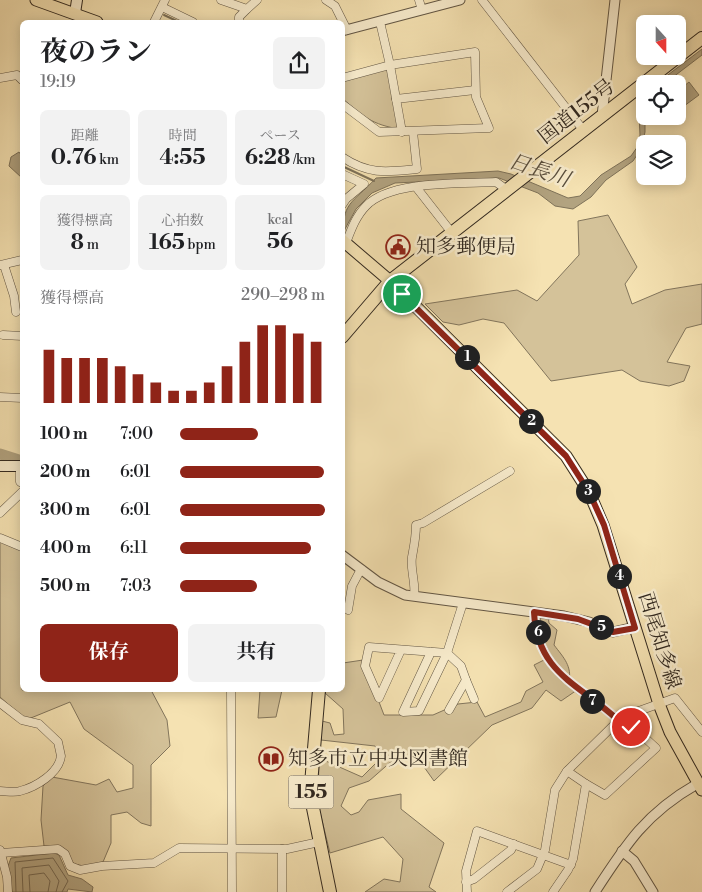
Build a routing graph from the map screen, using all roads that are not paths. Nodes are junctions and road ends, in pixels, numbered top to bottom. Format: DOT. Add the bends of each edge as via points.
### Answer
graph roads {
  1 [pos="36,0"];
  2 [pos="77,0"];
  3 [pos="221,0"];
  4 [pos="257,0"];
  5 [pos="326,0"];
  6 [pos="419,0"];
  7 [pos="460,0"];
  8 [pos="482,0"];
  9 [pos="615,0"];
  10 [pos="247,9"];
  11 [pos="422,10"];
  12 [pos="75,13"];
  13 [pos="160,14"];
  14 [pos="92,20"];
  15 [pos="185,20"];
  16 [pos="239,20"];
  17 [pos="341,20"];
  18 [pos="380,22"];
  19 [pos="345,31"];
  20 [pos="702,38"];
  21 [pos="390,65"];
  22 [pos="345,77"];
  23 [pos="0,78"];
  24 [pos="20,78"];
  25 [pos="475,90"];
  26 [pos="396,99"];
  27 [pos="345,106"];
  28 [pos="602,116"];
  29 [pos="584,131"];
  30 [pos="402,132"];
  31 [pos="413,132"];
  32 [pos="345,159"];
  33 [pos="345,175"];
  34 [pos="416,187"];
  35 [pos="507,190"];
  36 [pos="345,200"];
  37 [pos="452,232"];
  38 [pos="345,242"];
  39 [pos="20,261"];
  40 [pos="1,266"];
  41 [pos="390,281"];
  42 [pos="16,312"];
  43 [pos="345,334"];
  44 [pos="3,335"];
  45 [pos="20,336"];
  46 [pos="0,397"];
  47 [pos="20,398"];
  48 [pos="0,466"];
  49 [pos="20,466"];
  50 [pos="510,471"];
  51 [pos="20,494"];
  52 [pos="0,513"];
  53 [pos="0,538"];
  54 [pos="20,546"];
  55 [pos="345,557"];
  56 [pos="361,569"];
  57 [pos="414,596"];
  58 [pos="463,603"];
  59 [pos="348,610"];
  60 [pos="534,612"];
  61 [pos="635,628"];
  62 [pos="401,650"];
  63 [pos="432,652"];
  64 [pos="447,653"];
  65 [pos="466,680"];
  66 [pos="231,692"];
  67 [pos="319,692"];
  68 [pos="474,699"];
  69 [pos="0,703"];
  70 [pos="659,704"];
  71 [pos="449,710"];
  72 [pos="621,719"];
  73 [pos="702,732"];
  74 [pos="567,771"];
  75 [pos="586,784"];
  76 [pos="700,787"];
  77 [pos="0,791"];
  78 [pos="319,842"];
  79 [pos="514,844"];
  80 [pos="282,849"];
  81 [pos="231,850"];
  82 [pos="1,852"];
  83 [pos="622,852"];
  84 [pos="543,856"];
  85 [pos="570,865"];
  86 [pos="466,882"];
  87 [pos="8,892"];
  88 [pos="232,892"];
  89 [pos="282,892"];
  90 [pos="330,892"];
  91 [pos="467,892"];
  92 [pos="507,892"];
  93 [pos="553,892"];
  94 [pos="595,892"];
  95 [pos="653,892"];
  1 -- 12 [label="main road"];
  2 -- 12 [label="main road"];
  3 -- 10 [label="street"];
  4 -- 10 [label="street"];
  5 -- 17 [label="street" via="335,6"];
  6 -- 11 [label="street"];
  7 -- 11 [label="street"];
  8 -- 29 [label="street"];
  9 -- 28 [label="street"];
  10 -- 16 [label="street"];
  11 -- 18 [label="street"];
  12 -- 14 [label="main road"];
  13 -- 15 [label="street"];
  18 -- 19 [label="street"];
  18 -- 21 [label="street"];
  20 -- 28 [label="highway, 国道155号"];
  21 -- 22 [label="street"];
  21 -- 25 [label="street" via="475,52"];
  21 -- 26 [label="street"];
  23 -- 24 [label="street" via="17,75"];
  25 -- 26 [label="street"];
  25 -- 31 [label="street" via="489,128"];
  26 -- 30 [label="street"];
  27 -- 30 [label="street" via="379,132"];
  28 -- 29 [label="highway, 国道155号"];
  29 -- 35 [label="highway, 国道155号"];
  30 -- 31 [label="street"];
  31 -- 32 [label="street" via="417,169 377,172 363,169"];
  33 -- 36 [label="street" via="364,184"];
  34 -- 35 [label="street" via="496,182"];
  34 -- 37 [label="street"];
  34 -- 38 [label="street" via="380,194 365,206"];
  35 -- 37 [label="highway, 国道155号"];
  37 -- 41 [label="highway, 国道155号"];
  38 -- 41 [label="main road, 西尾知多線"];
  39 -- 40 [label="street"];
  40 -- 42 [label="street" via="14,296"];
  41 -- 43 [label="highway, 国道155号"];
  41 -- 61 [label="main road, 西尾知多線" via="566,456 589,492 604,525"];
  44 -- 45 [label="street"];
  46 -- 47 [label="street"];
  48 -- 49 [label="main road"];
  50 -- 57 [label="street" via="416,525 412,558"];
  51 -- 52 [label="street"];
  53 -- 54 [label="street"];
  55 -- 56 [label="street"];
  56 -- 57 [label="street" via="387,587"];
  56 -- 59 [label="street" via="352,586"];
  57 -- 58 [label="street"];
  58 -- 60 [label="street"];
  58 -- 64 [label="street"];
  60 -- 61 [label="street" via="578,619 613,632"];
  60 -- 72 [label="street" via="540,643 549,662 591,700"];
  61 -- 70 [label="main road, 西尾知多線"];
  62 -- 62 [label="street" via="370,647 365,666 379,698"];
  62 -- 63 [label="street"];
  63 -- 64 [label="street"];
  63 -- 64 [label="street" via="403,712 418,711"];
  64 -- 65 [label="street" via="461,666"];
  65 -- 68 [label="street"];
  65 -- 71 [label="street"];
  66 -- 81 [label="street"];
  67 -- 78 [label="highway, 155" via="311,784"];
  69 -- 77 [label="street" via="22,720 39,724 58,742 62,756 54,771 40,782 19,792"];
  70 -- 72 [label="street"];
  70 -- 73 [label="street" via="675,698"];
  70 -- 76 [label="main road, 西尾知多線" via="670,732"];
  72 -- 74 [label="street"];
  72 -- 75 [label="street" via="656,748 605,795"];
  74 -- 75 [label="street"];
  74 -- 84 [label="street" via="554,790"];
  75 -- 85 [label="street"];
  76 -- 83 [label="street" via="671,799 635,832"];
  78 -- 80 [label="street"];
  78 -- 90 [label="highway, 155"];
  79 -- 84 [label="street"];
  79 -- 86 [label="street" via="511,850"];
  79 -- 86 [label="street" via="476,831"];
  80 -- 81 [label="street"];
  80 -- 89 [label="street"];
  81 -- 82 [label="street" via="179,848 154,863 80,870 70,866 65,854 58,849"];
  81 -- 88 [label="street"];
  82 -- 87 [label="street" via="8,877"];
  83 -- 94 [label="street"];
  83 -- 95 [label="street" via="634,861"];
  84 -- 85 [label="street"];
  84 -- 92 [label="street" via="537,869"];
  85 -- 93 [label="street"];
  86 -- 91 [label="street"];
}
